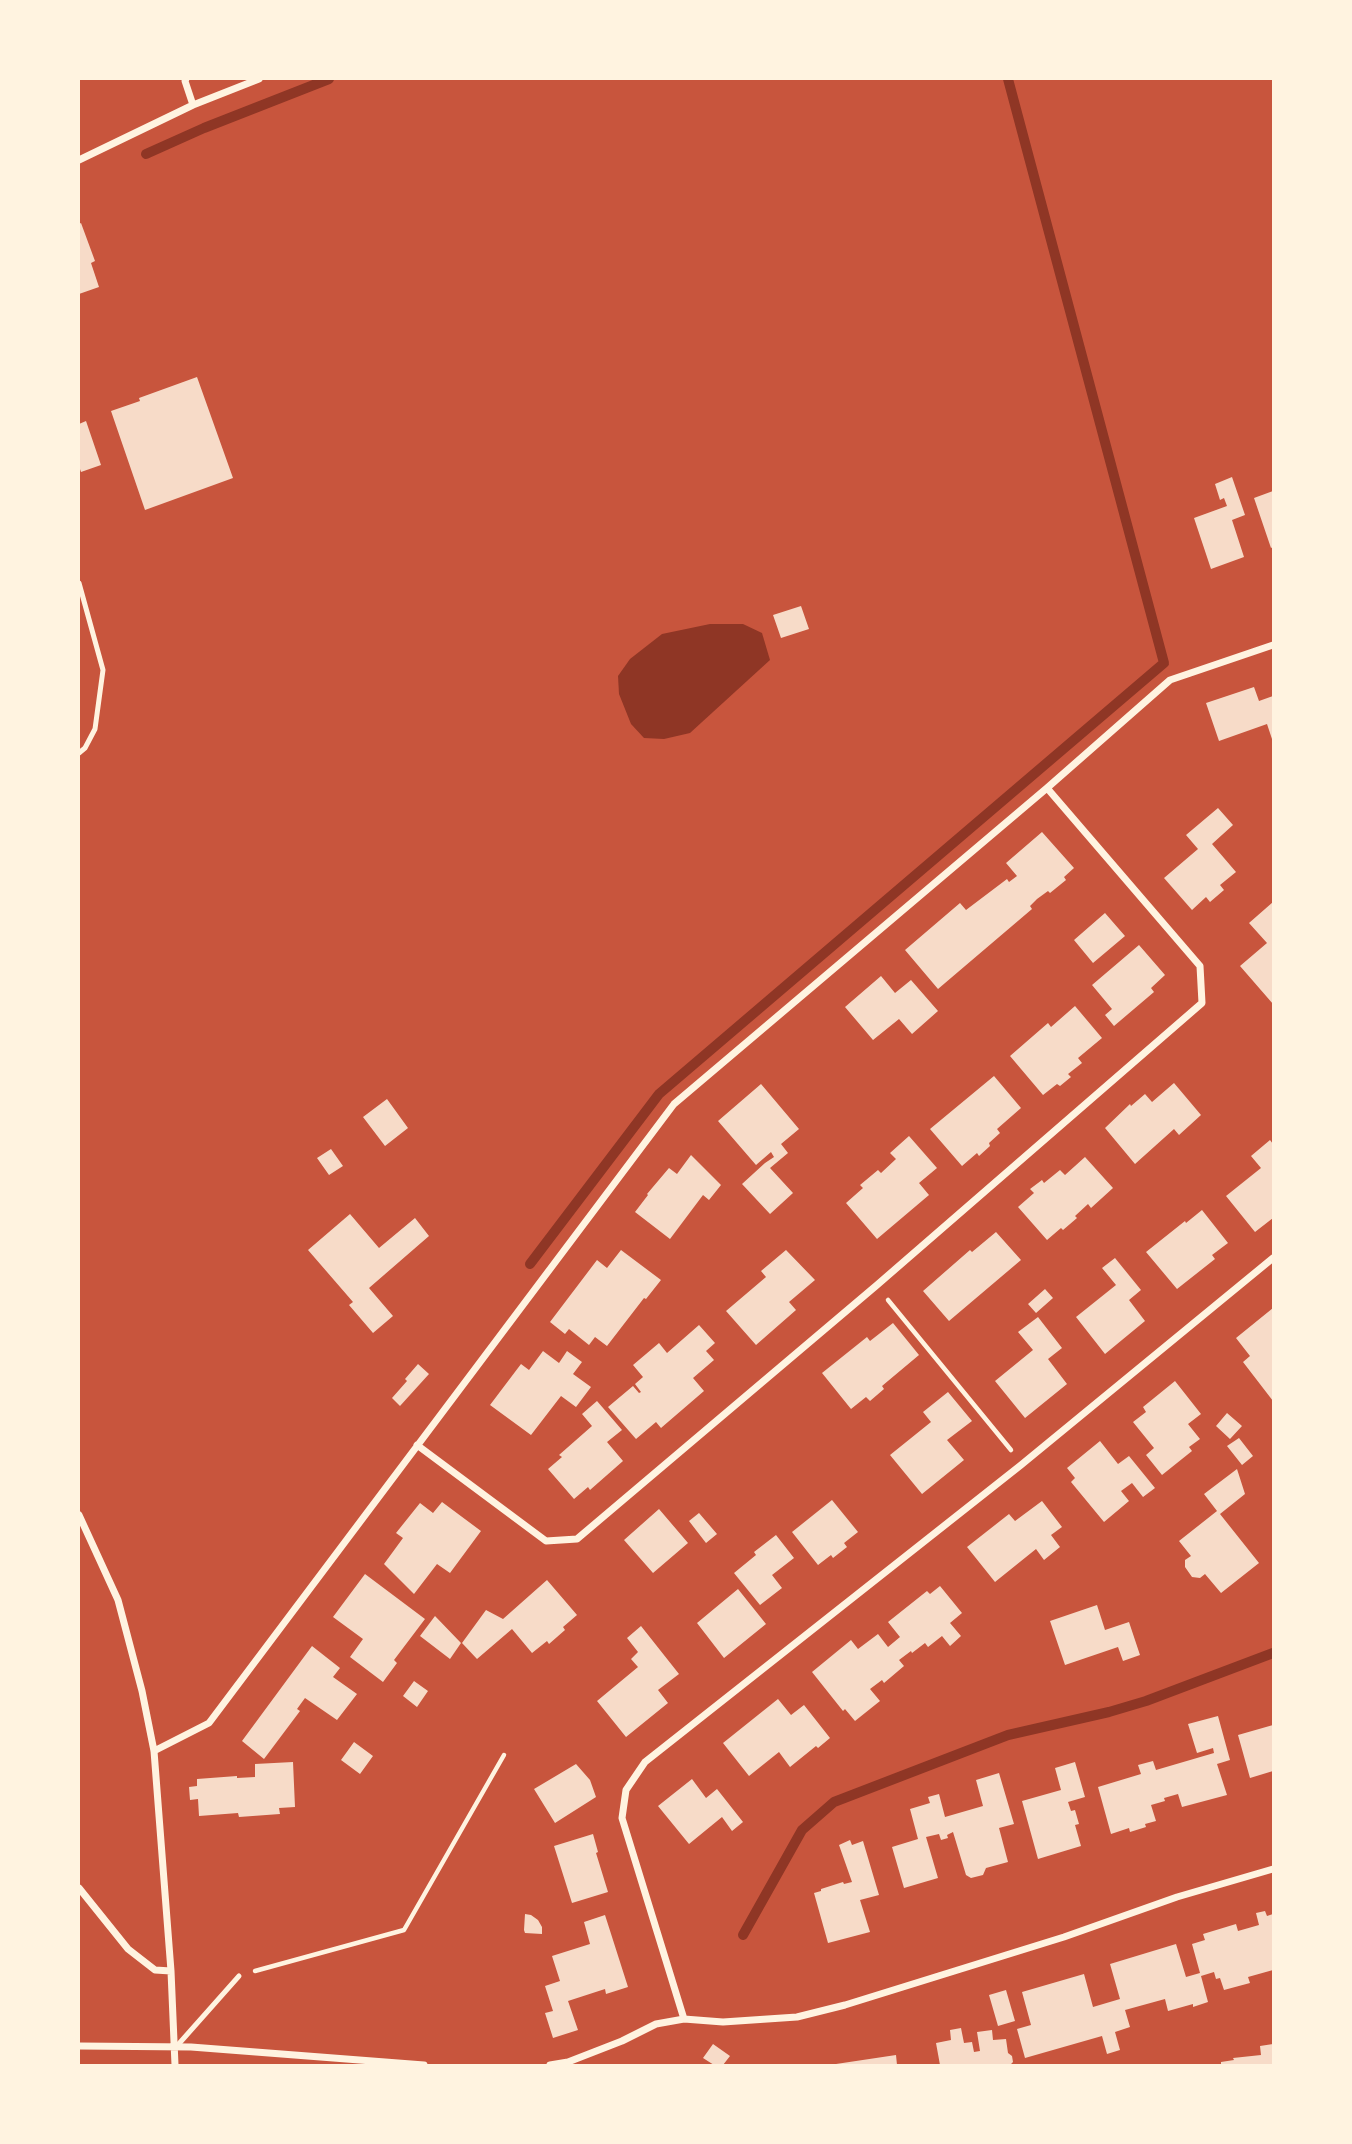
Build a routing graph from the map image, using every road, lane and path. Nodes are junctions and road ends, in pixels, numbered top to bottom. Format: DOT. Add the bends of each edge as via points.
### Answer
graph roads {
  1 [pos="186,79"];
  2 [pos="259,79"];
  3 [pos="193,105"];
  4 [pos="79,160"];
  5 [pos="79,583"];
  6 [pos="1273,645"];
  7 [pos="79,752"];
  8 [pos="1047,788"];
  9 [pos="1273,1259"];
  10 [pos="877,1285"];
  11 [pos="417,1445"];
  12 [pos="1023,1463"];
  13 [pos="79,1514"];
  14 [pos="154,1751"];
  15 [pos="504,1755"];
  16 [pos="1273,1869"];
  17 [pos="79,1888"];
  18 [pos="171,1971"];
  19 [pos="239,1976"];
  20 [pos="684,2019"];
  21 [pos="79,2046"];
  22 [pos="176,2047"];
  23 [pos="175,2065"];
  24 [pos="424,2065"];
  25 [pos="550,2065"];
  1 -- 3 [label="street"];
  2 -- 3 [label="street"];
  3 -- 4 [label="street"];
  5 -- 7 [label="lane" via="103,670 95,729"];
  6 -- 8 [label="street" via="1170,680"];
  8 -- 10 [label="street" via="1200,966 1202,1003"];
  8 -- 11 [label="street" via="674,1104"];
  9 -- 12 [label="street"];
  10 -- 11 [label="street" via="577,1539 546,1541"];
  10 -- 12 [label="path"];
  11 -- 14 [label="street" via="209,1723"];
  12 -- 20 [label="street" via="645,1762 626,1790 622,1818"];
  13 -- 14 [label="street" via="118,1600"];
  14 -- 18 [label="street"];
  15 -- 19 [label="path" via="404,1930"];
  16 -- 20 [label="street" via="845,2005 797,2017 723,2022"];
  17 -- 18 [label="street" via="128,1949 155,1970"];
  18 -- 22 [label="street"];
  19 -- 22 [label="lane"];
  20 -- 25 [label="street" via="656,2024 568,2062"];
  21 -- 22 [label="street"];
  22 -- 23 [label="street"];
  22 -- 24 [label="street"];
}
